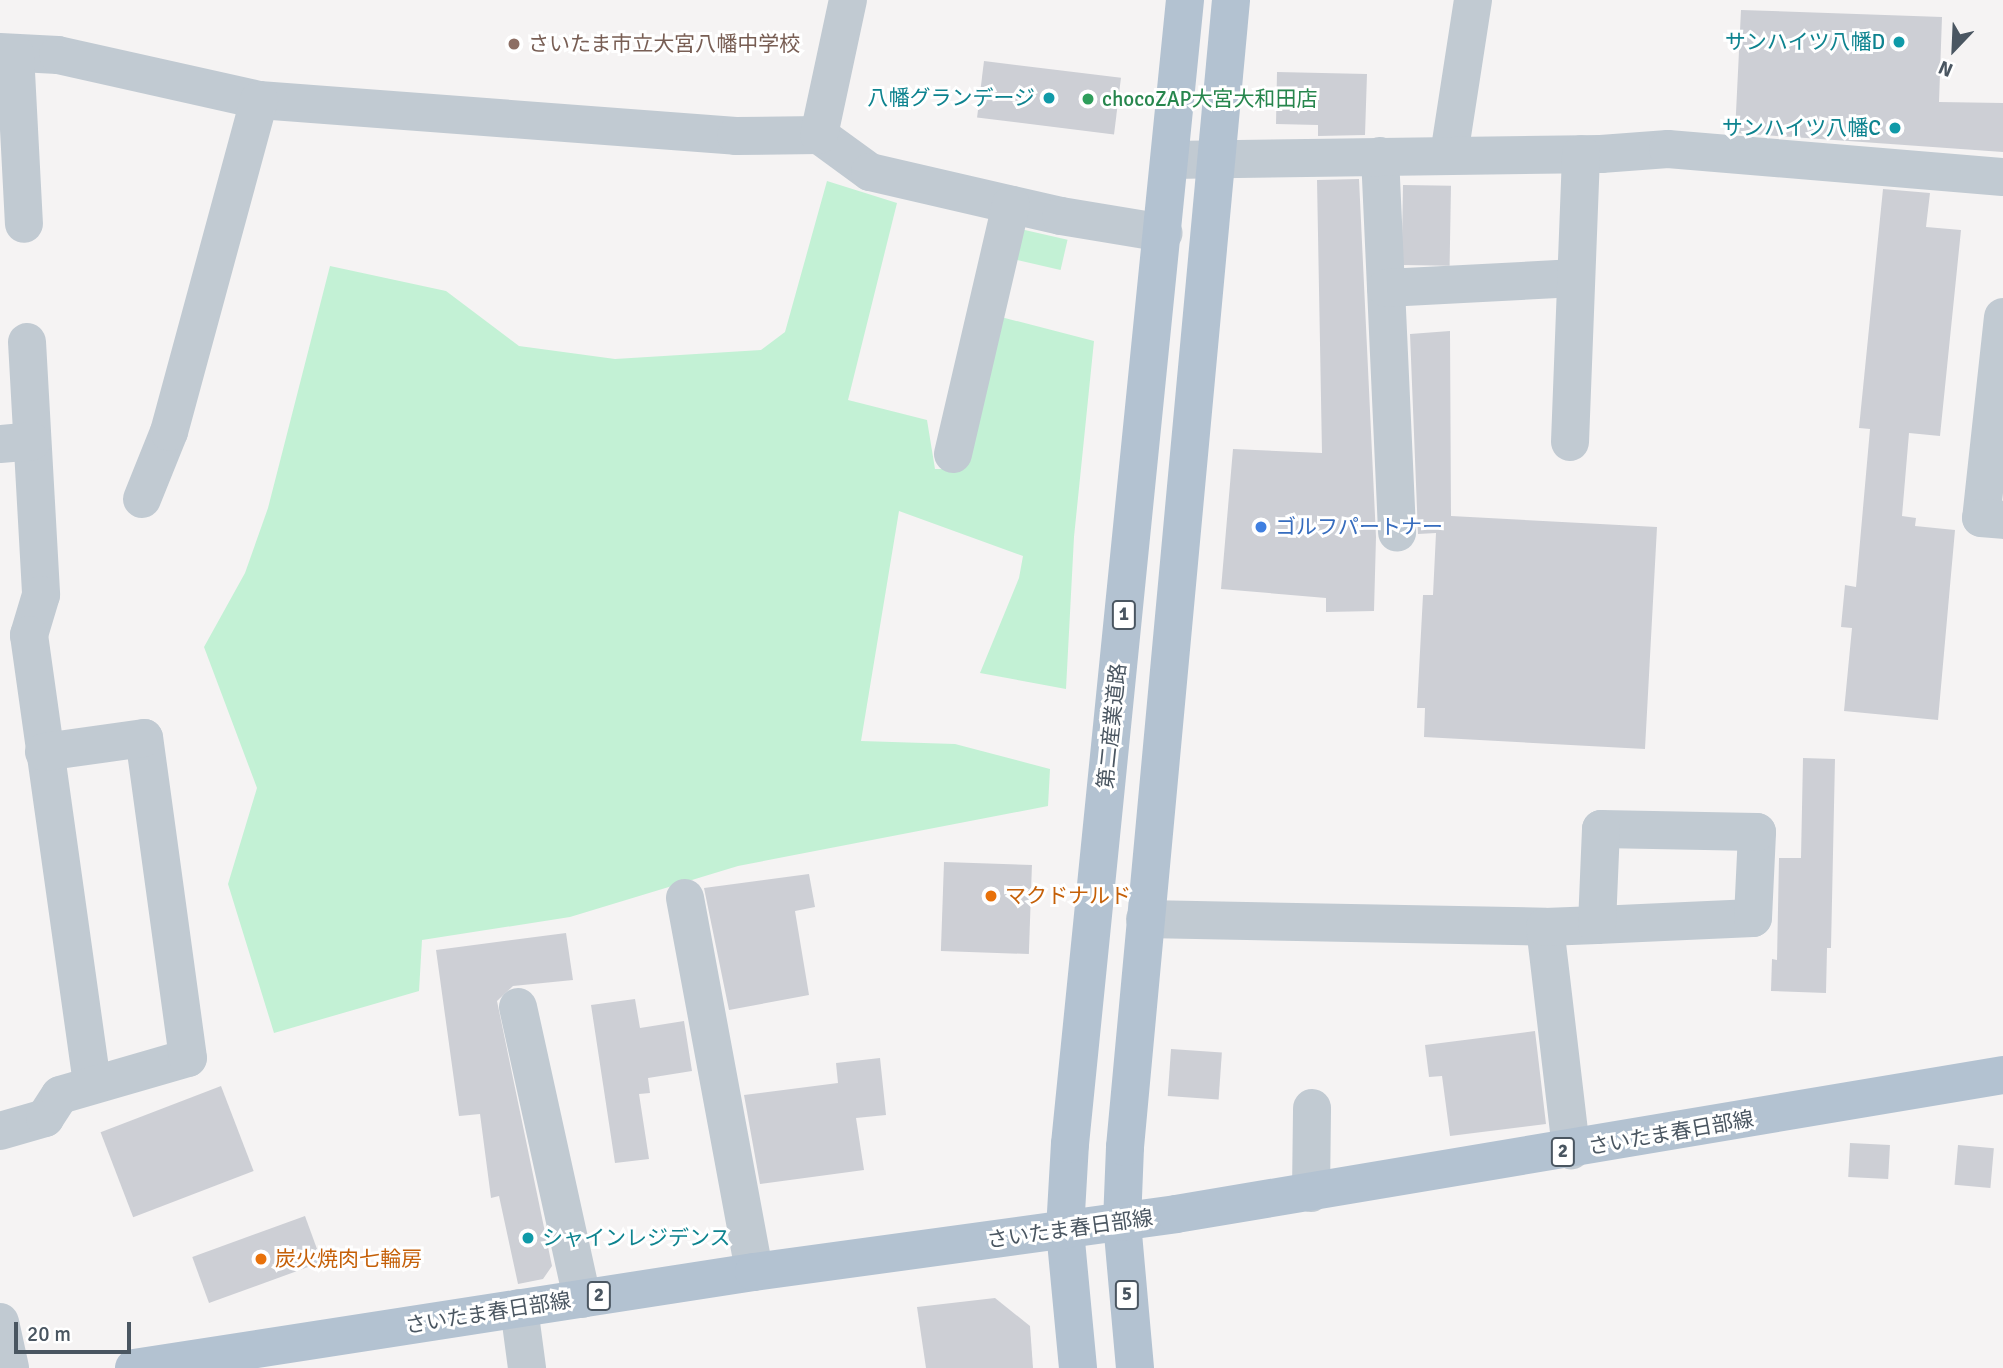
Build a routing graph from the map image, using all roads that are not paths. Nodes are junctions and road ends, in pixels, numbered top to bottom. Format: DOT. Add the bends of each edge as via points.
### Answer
graph roads {
  1 [pos="849,0"];
  2 [pos="1185,0"];
  3 [pos="1231,0"];
  4 [pos="1473,0"];
  5 [pos="7,52"];
  6 [pos="259,100"];
  7 [pos="818,135"];
  8 [pos="1581,154"];
  9 [pos="1449,155"];
  10 [pos="1380,156"];
  11 [pos="1170,160"];
  12 [pos="1215,162"];
  13 [pos="2003,177"];
  14 [pos="1011,205"];
  15 [pos="24,224"];
  16 [pos="1164,233"];
  17 [pos="1576,278"];
  18 [pos="1386,289"];
  19 [pos="2003,317"];
  20 [pos="27,342"];
  21 [pos="16,442"];
  22 [pos="1570,442"];
  23 [pos="953,454"];
  24 [pos="142,499"];
  25 [pos="2003,520"];
  26 [pos="1397,533"];
  27 [pos="44,752"];
  28 [pos="685,898"];
  29 [pos="1145,919"];
  30 [pos="1597,925"];
  31 [pos="1545,926"];
  32 [pos="517,1007"];
  33 [pos="2003,1075"];
  34 [pos="92,1083"];
  35 [pos="1312,1108"];
  36 [pos="0,1131"];
  37 [pos="1571,1150"];
  38 [pos="1311,1193"];
  39 [pos="1122,1222"];
  40 [pos="1065,1230"];
  41 [pos="754,1272"];
  42 [pos="582,1299"];
  43 [pos="519,1308"];
  44 [pos="0,1322"];
  45 [pos="156,1366"];
  46 [pos="10,1368"];
  47 [pos="527,1368"];
  48 [pos="1078,1368"];
  49 [pos="1135,1368"];
  1 -- 7 [label="street"];
  2 -- 11 [label="main road, 第二産業道路 / 1"];
  3 -- 12 [label="main road"];
  4 -- 9 [label="street"];
  5 -- 6 [label="street" via="58,55"];
  5 -- 15 [label="street"];
  6 -- 7 [label="street" via="736,136"];
  6 -- 24 [label="street" via="169,432"];
  7 -- 14 [label="street" via="870,172"];
  8 -- 9 [label="street"];
  8 -- 13 [label="street" via="1668,149"];
  8 -- 17 [label="street"];
  9 -- 10 [label="street"];
  10 -- 12 [label="street"];
  10 -- 18 [label="street"];
  11 -- 12 [label="street"];
  11 -- 16 [label="main road, 第二産業道路 / 1"];
  12 -- 29 [label="main road"];
  14 -- 16 [label="street"];
  14 -- 23 [label="street"];
  16 -- 40 [label="main road, 第二産業道路 / 1" via="1092,916"];
  17 -- 18 [label="street"];
  17 -- 22 [label="street"];
  18 -- 26 [label="street"];
  19 -- 25 [label="street" via="1981,517"];
  20 -- 21 [label="street"];
  21 -- 27 [label="street" via="41,595 29,635"];
  27 -- 34 [label="street"];
  27 -- 34 [label="street" via="144,738 146,751 188,1058"];
  28 -- 41 [label="street"];
  29 -- 31 [label="street"];
  29 -- 39 [label="main road"];
  30 -- 30 [label="street" via="1753,918 1757,832 1601,829"];
  30 -- 31 [label="street"];
  31 -- 37 [label="street"];
  32 -- 42 [label="street"];
  33 -- 37 [label="main road, さいたま春日部線 / 2"];
  34 -- 36 [label="street" via="60,1095 45,1118"];
  35 -- 38 [label="street"];
  37 -- 38 [label="main road, さいたま春日部線 / 2"];
  38 -- 39 [label="main road, さいたま春日部線 / 2"];
  39 -- 40 [label="main road, さいたま春日部線 / 2"];
  39 -- 49 [label="main road, 5"];
  40 -- 41 [label="main road, さいたま春日部線 / 2"];
  40 -- 48 [label="main road, 第二産業道路"];
  41 -- 42 [label="main road, さいたま春日部線 / 2"];
  42 -- 43 [label="main road, さいたま春日部線 / 2"];
  43 -- 45 [label="main road, さいたま春日部線 / 2"];
  43 -- 47 [label="street"];
  44 -- 46 [label="street"];
}
